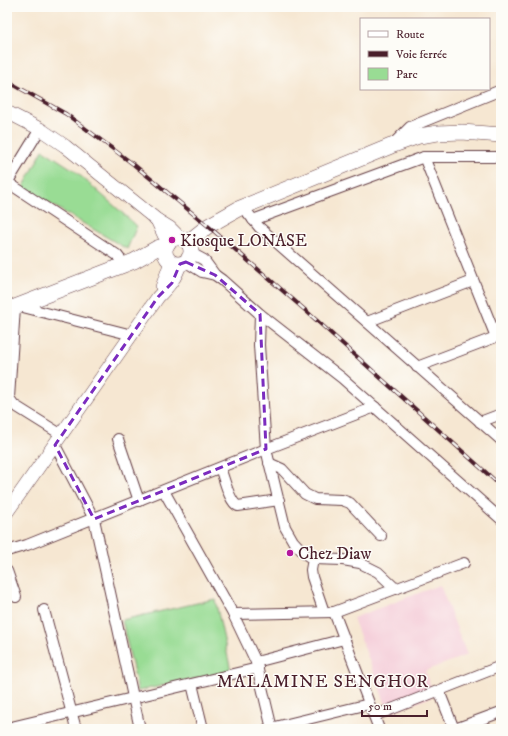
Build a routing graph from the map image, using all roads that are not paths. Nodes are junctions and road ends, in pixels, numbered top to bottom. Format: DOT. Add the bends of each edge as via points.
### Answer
graph roads {
  1 [pos="501,90"];
  2 [pos="7,112"];
  3 [pos="40,129"];
  4 [pos="501,135"];
  5 [pos="391,146"];
  6 [pos="424,157"];
  7 [pos="501,157"];
  8 [pos="7,182"];
  9 [pos="243,207"];
  10 [pos="253,220"];
  11 [pos="178,252"];
  12 [pos="129,262"];
  13 [pos="473,281"];
  14 [pos="12,306"];
  15 [pos="260,314"];
  16 [pos="367,322"];
  17 [pos="132,335"];
  18 [pos="498,336"];
  19 [pos="417,367"];
  20 [pos="375,407"];
  21 [pos="501,414"];
  22 [pos="480,422"];
  23 [pos="118,439"];
  24 [pos="59,440"];
  25 [pos="501,440"];
  26 [pos="266,449"];
  27 [pos="270,463"];
  28 [pos="220,468"];
  29 [pos="164,491"];
  30 [pos="279,500"];
  31 [pos="140,501"];
  32 [pos="7,512"];
  33 [pos="94,519"];
  34 [pos="501,519"];
  35 [pos="381,536"];
  36 [pos="7,551"];
  37 [pos="313,559"];
  38 [pos="464,563"];
  39 [pos="7,571"];
  40 [pos="396,589"];
  41 [pos="16,597"];
  42 [pos="44,610"];
  43 [pos="329,612"];
  44 [pos="233,614"];
  45 [pos="344,639"];
  46 [pos="257,665"];
  47 [pos="501,666"];
  48 [pos="192,684"];
  49 [pos="439,690"];
  50 [pos="133,698"];
  51 [pos="369,704"];
  52 [pos="501,712"];
  53 [pos="72,713"];
  54 [pos="374,716"];
  55 [pos="7,728"];
  56 [pos="76,729"];
  57 [pos="140,729"];
  58 [pos="203,729"];
  59 [pos="270,729"];
  60 [pos="379,729"];
  61 [pos="454,729"];
  1 -- 5 [label="street" via="410,127"];
  2 -- 3 [label="street"];
  3 -- 8 [label="street"];
  3 -- 11 [label="street" via="157,220 164,235"];
  4 -- 5 [label="main road" via="438,133 419,136"];
  5 -- 9 [label="main road"];
  6 -- 7 [label="street"];
  6 -- 10 [label="street"];
  6 -- 13 [label="street"];
  8 -- 12 [label="street"];
  9 -- 10 [label="street"];
  9 -- 11 [label="main road" via="208,226"];
  10 -- 16 [label="street"];
  11 -- 12 [label="main road" via="158,248"];
  11 -- 15 [label="street" via="202,272 215,275"];
  11 -- 17 [label="street" via="158,297"];
  12 -- 14 [label="main road"];
  13 -- 16 [label="street"];
  13 -- 18 [label="street"];
  14 -- 17 [label="street"];
  14 -- 24 [label="street" via="9,398 14,405"];
  15 -- 20 [label="street"];
  15 -- 26 [label="street" via="259,345"];
  16 -- 19 [label="street"];
  17 -- 24 [label="street"];
  18 -- 19 [label="street"];
  19 -- 22 [label="street"];
  20 -- 26 [label="street"];
  20 -- 34 [label="street"];
  21 -- 22 [label="street"];
  22 -- 25 [label="street"];
  23 -- 31 [label="street"];
  24 -- 32 [label="street"];
  24 -- 33 [label="street"];
  26 -- 27 [label="street"];
  26 -- 28 [label="street"];
  27 -- 30 [label="street"];
  27 -- 35 [label="street" via="282,469 305,494 315,499 350,502"];
  28 -- 29 [label="street"];
  28 -- 30 [label="street" via="235,505"];
  29 -- 31 [label="street"];
  29 -- 44 [label="street"];
  30 -- 37 [label="street" via="293,542"];
  31 -- 33 [label="street"];
  33 -- 36 [label="street" via="27,546"];
  33 -- 50 [label="street"];
  37 -- 40 [label="street" via="360,563 378,572"];
  37 -- 43 [label="street" via="312,577"];
  38 -- 40 [label="street"];
  39 -- 41 [label="street"];
  40 -- 43 [label="street"];
  42 -- 53 [label="street"];
  43 -- 44 [label="street"];
  43 -- 45 [label="street"];
  44 -- 46 [label="street"];
  45 -- 46 [label="street"];
  45 -- 51 [label="street"];
  46 -- 48 [label="street"];
  46 -- 59 [label="street"];
  47 -- 49 [label="street"];
  48 -- 50 [label="street"];
  48 -- 58 [label="street"];
  49 -- 54 [label="street"];
  49 -- 61 [label="street"];
  50 -- 53 [label="street"];
  50 -- 57 [label="street"];
  51 -- 54 [label="street"];
  51 -- 59 [label="street"];
  52 -- 61 [label="street"];
  53 -- 55 [label="street"];
  53 -- 56 [label="street"];
  54 -- 60 [label="street"];
}
